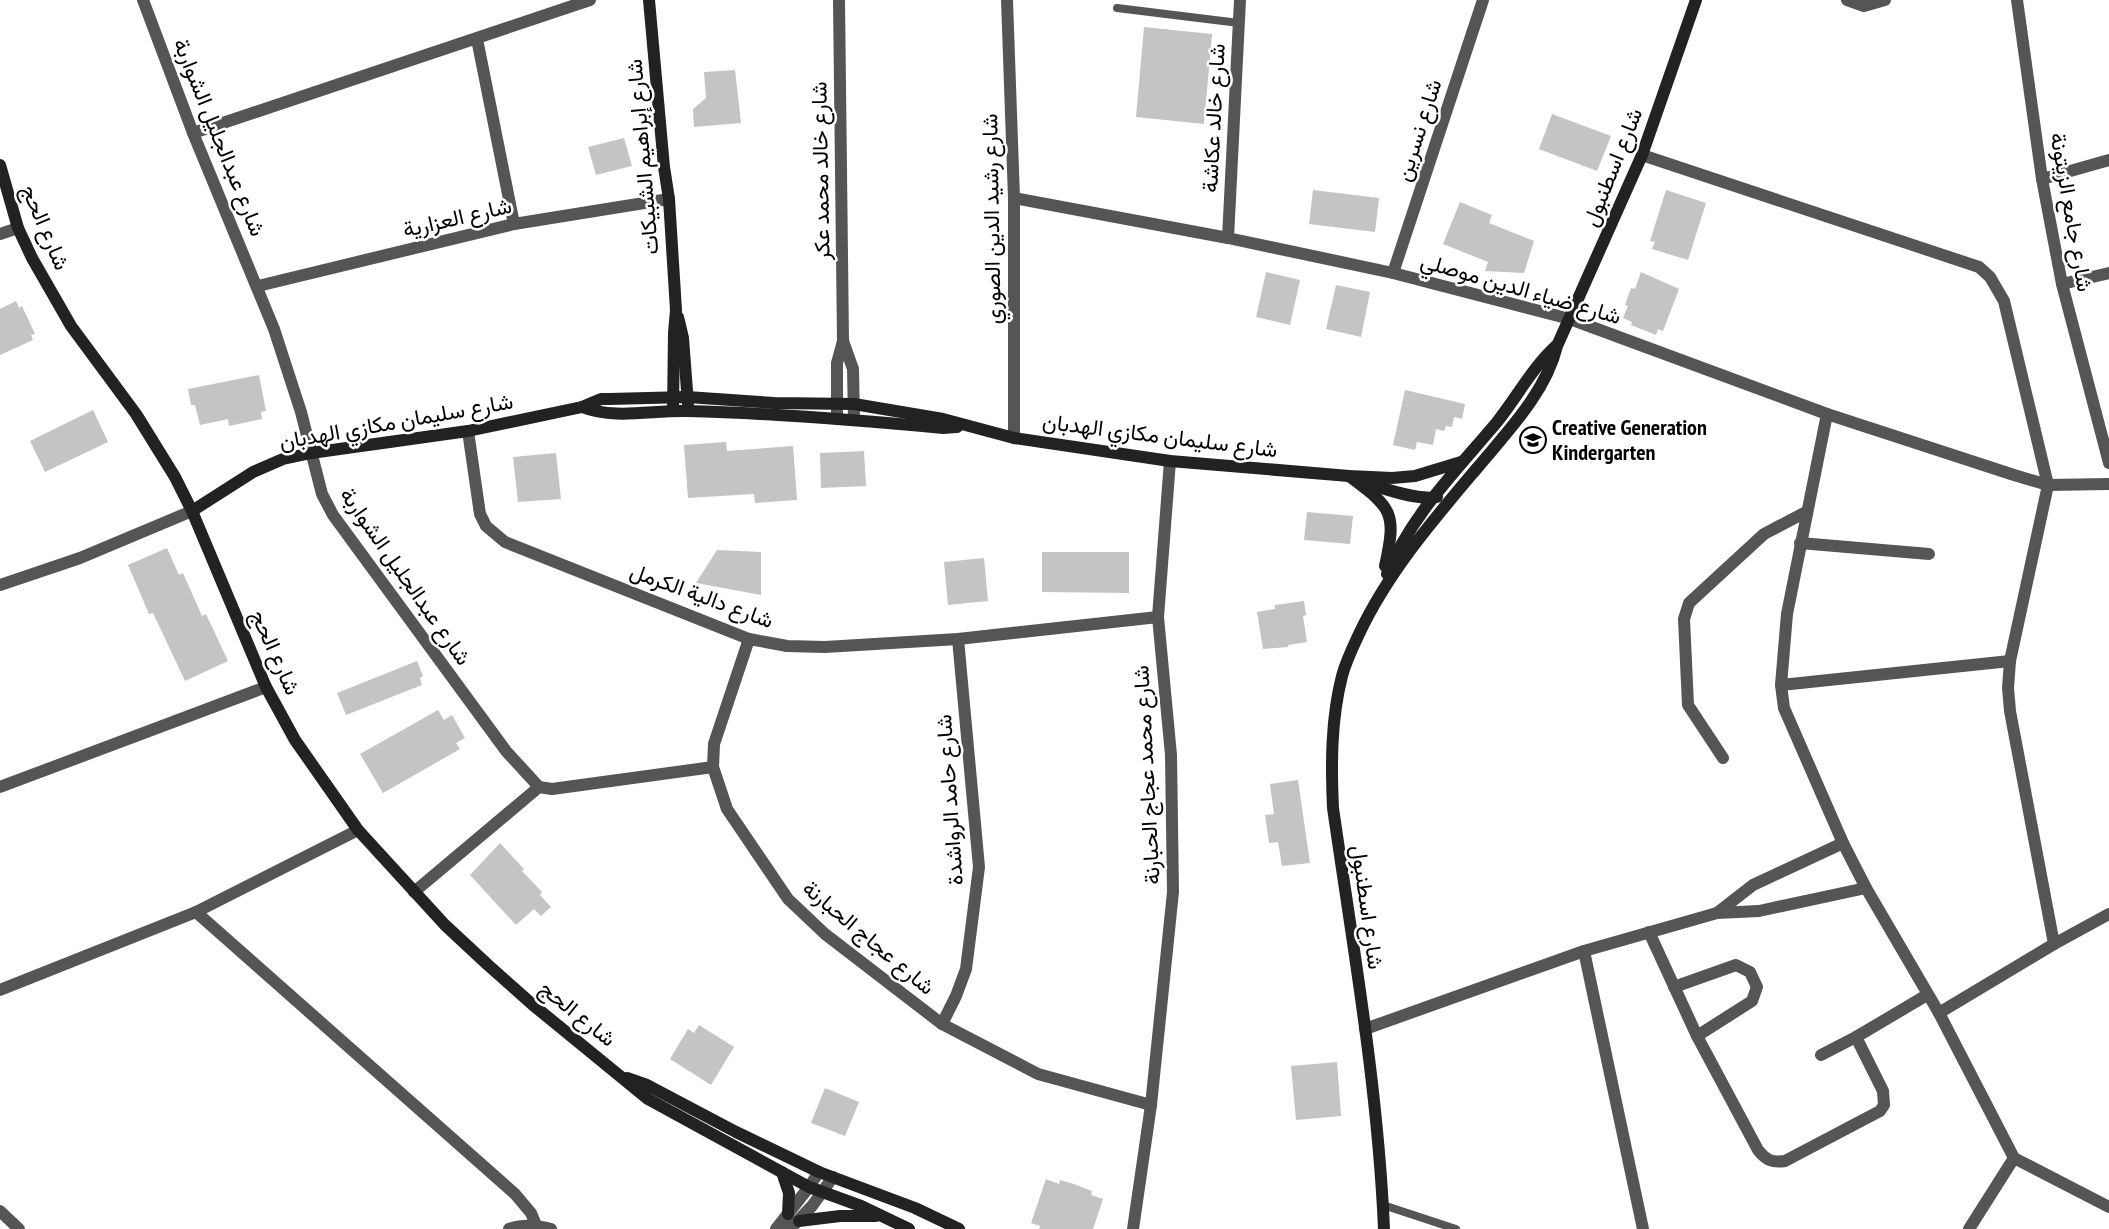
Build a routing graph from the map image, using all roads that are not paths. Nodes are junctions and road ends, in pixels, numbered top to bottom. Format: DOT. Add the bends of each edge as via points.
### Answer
graph roads {
  1 [pos="143,0"];
  2 [pos="590,0"];
  3 [pos="649,0"];
  4 [pos="838,0"];
  5 [pos="1007,0"];
  6 [pos="1240,0"];
  7 [pos="1483,0"];
  8 [pos="1696,0"];
  9 [pos="1847,0"];
  10 [pos="1885,0"];
  11 [pos="2017,0"];
  12 [pos="1117,8"];
  13 [pos="1239,23"];
  14 [pos="477,39"];
  15 [pos="194,133"];
  16 [pos="1642,154"];
  17 [pos="2109,160"];
  18 [pos="0,165"];
  19 [pos="2042,179"];
  20 [pos="1014,198"];
  21 [pos="669,199"];
  22 [pos="514,224"];
  23 [pos="18,228"];
  24 [pos="0,234"];
  25 [pos="1228,238"];
  26 [pos="1393,273"];
  27 [pos="2109,273"];
  28 [pos="2062,284"];
  29 [pos="258,286"];
  30 [pos="676,310"];
  31 [pos="1570,319"];
  32 [pos="843,341"];
  33 [pos="1557,345"];
  34 [pos="687,397"];
  35 [pos="774,403"];
  36 [pos="836,403"];
  37 [pos="673,404"];
  38 [pos="854,404"];
  39 [pos="688,411"];
  40 [pos="1827,414"];
  41 [pos="775,416"];
  42 [pos="837,418"];
  43 [pos="854,419"];
  44 [pos="966,426"];
  45 [pos="468,431"];
  46 [pos="1014,438"];
  47 [pos="312,453"];
  48 [pos="1170,461"];
  49 [pos="1461,462"];
  50 [pos="2109,463"];
  51 [pos="1349,476"];
  52 [pos="2109,484"];
  53 [pos="2048,485"];
  54 [pos="1460,488"];
  55 [pos="1431,498"];
  56 [pos="192,511"];
  57 [pos="1806,512"];
  58 [pos="1800,543"];
  59 [pos="1929,554"];
  60 [pos="0,585"];
  61 [pos="1377,599"];
  62 [pos="1158,617"];
  63 [pos="749,639"];
  64 [pos="958,639"];
  65 [pos="2010,661"];
  66 [pos="1780,685"];
  67 [pos="266,687"];
  68 [pos="1723,758"];
  69 [pos="713,767"];
  70 [pos="0,787"];
  71 [pos="539,787"];
  72 [pos="358,830"];
  73 [pos="1843,843"];
  74 [pos="1866,888"];
  75 [pos="414,892"];
  76 [pos="196,912"];
  77 [pos="1717,913"];
  78 [pos="2109,914"];
  79 [pos="1649,933"];
  80 [pos="2054,944"];
  81 [pos="1584,951"];
  82 [pos="1674,987"];
  83 [pos="0,990"];
  84 [pos="1927,995"];
  85 [pos="1939,1013"];
  86 [pos="942,1024"];
  87 [pos="1365,1029"];
  88 [pos="1697,1036"];
  89 [pos="1856,1037"];
  90 [pos="1821,1055"];
  91 [pos="623,1077"];
  92 [pos="1150,1105"];
  93 [pos="2014,1158"];
  94 [pos="782,1172"];
  95 [pos="819,1172"];
  96 [pos="833,1177"];
  97 [pos="809,1187"];
  98 [pos="822,1193"];
  99 [pos="1383,1205"];
  100 [pos="2109,1207"];
  101 [pos="0,1211"];
  102 [pos="882,1216"];
  103 [pos="792,1221"];
  104 [pos="537,1225"];
  105 [pos="20,1229"];
  106 [pos="509,1229"];
  107 [pos="551,1229"];
  108 [pos="776,1229"];
  109 [pos="909,1229"];
  110 [pos="959,1229"];
  111 [pos="1133,1229"];
  112 [pos="1384,1229"];
  113 [pos="1456,1229"];
  114 [pos="1643,1229"];
  115 [pos="1969,1229"];
  1 -- 15 [label="street, شارع عبدالجليل الشواربة"];
  2 -- 14 [label="street"];
  3 -- 21 [label="street, شارع إبراهيم الشبيكات"];
  4 -- 32 [label="street, شارع خالد محمد عكر"];
  5 -- 20 [label="street, شارع رشيد الدين الصوري"];
  6 -- 13 [label="street, شارع خالد عكاشة"];
  7 -- 26 [label="street, شارع نسرين"];
  8 -- 16 [label="street, شارع اسطنبول"];
  9 -- 10 [label="street" via="1864,6"];
  11 -- 19 [label="street, شارع جامع الزيتونة"];
  12 -- 13 [label="lane"];
  13 -- 25 [label="street, شارع خالد عكاشة"];
  14 -- 15 [label="street"];
  14 -- 22 [label="street"];
  15 -- 29 [label="street, شارع عبدالجليل الشواربة"];
  16 -- 31 [label="street, شارع اسطنبول"];
  16 -- 53 [label="street" via="1979,267 2004,301"];
  17 -- 19 [label="street"];
  18 -- 23 [label="street, شارع الحج"];
  19 -- 28 [label="street, شارع جامع الزيتونة"];
  20 -- 25 [label="street, شارع ضياء الدين موصلي"];
  20 -- 46 [label="street, شارع رشيد الدين الصوري"];
  21 -- 22 [label="street, شارع العزارية"];
  21 -- 30 [label="street, شارع إبراهيم الشبيكات"];
  22 -- 29 [label="street, شارع العزارية"];
  23 -- 24 [label="street"];
  23 -- 56 [label="street, شارع الحج" via="71,326 136,414"];
  25 -- 26 [label="street, شارع ضياء الدين موصلي"];
  26 -- 31 [label="street, شارع ضياء الدين موصلي"];
  27 -- 28 [label="street"];
  28 -- 50 [label="street, شارع جامع الزيتونة"];
  29 -- 47 [label="street, شارع عبدالجليل الشواربة"];
  30 -- 34 [label="street, شارع إبراهيم الشبيكات" via="683,338"];
  30 -- 37 [label="street, شارع إبراهيم الشبيكات"];
  31 -- 33 [label="street, شارع اسطنبول"];
  31 -- 40 [label="street, شارع ضياء الدين موصلي"];
  32 -- 36 [label="street, شارع خالد محمد عكر" via="837,363"];
  32 -- 38 [label="street, شارع خالد محمد عكر" via="853,369"];
  33 -- 49 [label="street, شارع اسطنبول"];
  33 -- 54 [label="street, شارع اسطنبول" via="1548,372 1526,406"];
  34 -- 35 [label="street, شارع سليمان مكازي الهدبان"];
  34 -- 37 [label="street, شارع سليمان مكازي الهدبان"];
  34 -- 39 [label="street, شارع إبراهيم الشبيكات"];
  35 -- 36 [label="street, شارع سليمان مكازي الهدبان"];
  35 -- 41 [label="street"];
  36 -- 38 [label="street, شارع سليمان مكازي الهدبان"];
  36 -- 42 [label="street, شارع خالد محمد عكر"];
  37 -- 39 [label="street, شارع سليمان مكازي الهدبان"];
  37 -- 45 [label="street, شارع سليمان مكازي الهدبان" via="610,414 582,407"];
  38 -- 43 [label="street, شارع خالد محمد عكر"];
  38 -- 44 [label="street, شارع سليمان مكازي الهدبان"];
  39 -- 41 [label="street, شارع سليمان مكازي الهدبان"];
  40 -- 53 [label="street, شارع ضياء الدين موصلي"];
  40 -- 57 [label="street"];
  41 -- 42 [label="street, شارع سليمان مكازي الهدبان"];
  42 -- 43 [label="street, شارع سليمان مكازي الهدبان"];
  43 -- 44 [label="street, شارع سليمان مكازي الهدبان" via="943,428"];
  44 -- 46 [label="street, شارع سليمان مكازي الهدبان"];
  45 -- 47 [label="street, شارع سليمان مكازي الهدبان"];
  45 -- 63 [label="street, شارع دالية الكرمل" via="480,514 495,535"];
  46 -- 48 [label="street, شارع سليمان مكازي الهدبان"];
  47 -- 56 [label="street, شارع سليمان مكازي الهدبان" via="283,459 253,472"];
  47 -- 71 [label="street, شارع عبدالجليل الشواربة" via="322,495 333,515 507,751"];
  48 -- 51 [label="street, شارع سليمان مكازي الهدبان"];
  48 -- 62 [label="street, شارع محمد عجاج الحبارنة"];
  49 -- 51 [label="street, شارع سليمان مكازي الهدبان" via="1415,476"];
  49 -- 55 [label="street, شارع اسطنبول"];
  51 -- 55 [label="street, شارع سليمان مكازي الهدبان"];
  51 -- 61 [label="street" via="1380,500 1390,517 1392,531"];
  52 -- 53 [label="street, شارع ضياء الدين موصلي"];
  53 -- 65 [label="street"];
  54 -- 55 [label="street"];
  54 -- 61 [label="street, شارع اسطنبول"];
  55 -- 61 [label="street, شارع اسطنبول" via="1395,555"];
  56 -- 60 [label="street" via="80,558"];
  56 -- 67 [label="street, شارع الحج"];
  57 -- 58 [label="street"];
  57 -- 68 [label="street" via="1764,534 1689,603 1684,618 1688,705"];
  58 -- 59 [label="street"];
  58 -- 66 [label="street"];
  61 -- 87 [label="street, شارع اسطنبول" via="1342,675 1331,772 1332,808"];
  62 -- 64 [label="street, شارع دالية الكرمل"];
  62 -- 92 [label="street, شارع محمد عجاج الحبارنة" via="1171,755 1173,892"];
  63 -- 64 [label="street, شارع دالية الكرمل" via="825,647"];
  63 -- 69 [label="street, شارع عجاج الحبارنة" via="714,744"];
  64 -- 86 [label="street, شارع حامد الرواشدة" via="979,867 966,969"];
  65 -- 66 [label="street"];
  65 -- 80 [label="street" via="2010,711"];
  66 -- 73 [label="street" via="1784,708"];
  67 -- 70 [label="street"];
  67 -- 72 [label="street, شارع الحج" via="295,740"];
  69 -- 71 [label="street" via="552,789"];
  69 -- 86 [label="street, شارع عجاج الحبارنة" via="727,809 788,899 825,934"];
  71 -- 75 [label="street"];
  72 -- 75 [label="street, شارع الحج"];
  72 -- 76 [label="street"];
  73 -- 74 [label="street"];
  73 -- 77 [label="street" via="1753,885"];
  74 -- 77 [label="street" via="1759,911"];
  74 -- 84 [label="street"];
  75 -- 91 [label="street, شارع الحج" via="524,997"];
  76 -- 83 [label="street"];
  76 -- 104 [label="street" via="515,1194"];
  77 -- 79 [label="street"];
  78 -- 80 [label="street"];
  79 -- 81 [label="street"];
  79 -- 82 [label="street"];
  80 -- 85 [label="street"];
  81 -- 87 [label="street"];
  81 -- 114 [label="street"];
  82 -- 88 [label="street"];
  82 -- 88 [label="street" via="1736,965 1750,972 1757,987 1752,1001"];
  84 -- 85 [label="street"];
  84 -- 89 [label="street"];
  85 -- 93 [label="street"];
  86 -- 92 [label="street, شارع عجاج الحبارنة" via="1038,1074"];
  87 -- 99 [label="street, شارع اسطنبول"];
  88 -- 89 [label="street" via="1758,1150 1774,1163 1785,1161 1880,1111 1884,1105 1883,1091"];
  89 -- 90 [label="street"];
  91 -- 94 [label="street, شارع الحج" via="648,1099"];
  91 -- 95 [label="street, شارع الحج" via="647,1085"];
  92 -- 111 [label="street, شارع محمد عجاج الحبارنة"];
  93 -- 100 [label="street"];
  93 -- 115 [label="street"];
  94 -- 97 [label="street, شارع الحج"];
  94 -- 103 [label="street"];
  95 -- 96 [label="street, شارع الحج"];
  95 -- 97 [label="street"];
  96 -- 98 [label="street"];
  96 -- 110 [label="street, شارع الحج"];
  97 -- 98 [label="street, شارع الحج"];
  97 -- 103 [label="street"];
  98 -- 102 [label="street, شارع الحج"];
  98 -- 103 [label="street"];
  99 -- 112 [label="street, شارع اسطنبول"];
  99 -- 113 [label="lane"];
  101 -- 105 [label="street"];
  102 -- 103 [label="street"];
  102 -- 109 [label="street, شارع الحج"];
  103 -- 108 [label="street"];
  104 -- 106 [label="street"];
  104 -- 107 [label="street"];
}
